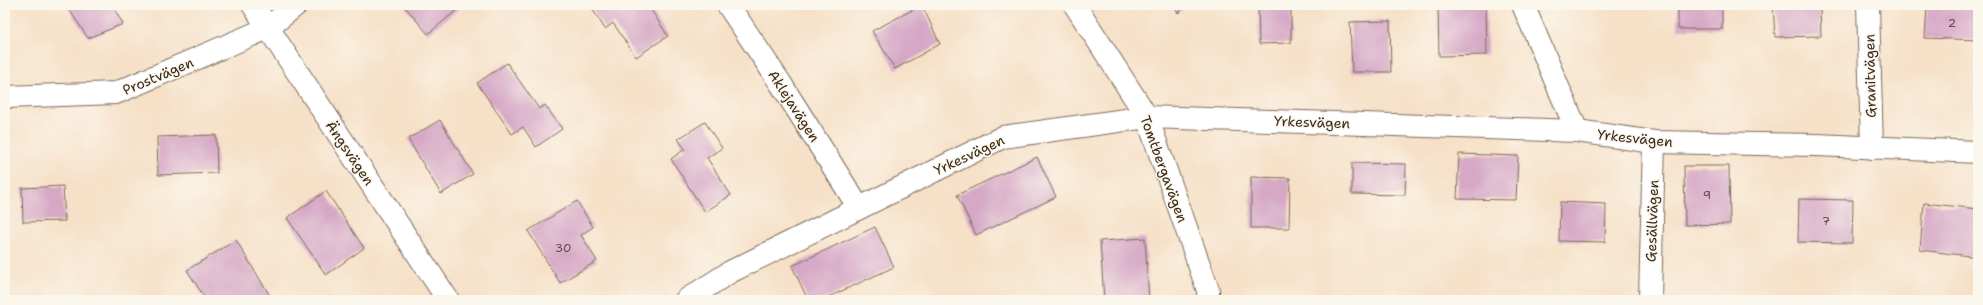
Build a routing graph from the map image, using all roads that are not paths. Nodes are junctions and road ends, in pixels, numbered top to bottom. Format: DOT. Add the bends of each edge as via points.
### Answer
graph roads {
  1 [pos="253,5"];
  2 [pos="296,5"];
  3 [pos="728,5"];
  4 [pos="1075,5"];
  5 [pos="1523,5"];
  6 [pos="1868,5"];
  7 [pos="268,28"];
  8 [pos="5,97"];
  9 [pos="1147,117"];
  10 [pos="1577,131"];
  11 [pos="1654,142"];
  12 [pos="1872,148"];
  13 [pos="1978,152"];
  14 [pos="859,208"];
  15 [pos="448,300"];
  16 [pos="686,300"];
  17 [pos="1208,300"];
  18 [pos="1650,300"];
  1 -- 7 [label="street, Ängsvägen"];
  2 -- 7 [label="street, Prostvägen"];
  3 -- 14 [label="street, Aklejavägen"];
  4 -- 9 [label="street, Tomtbergavägen"];
  5 -- 10 [label="street"];
  6 -- 12 [label="street, Granitvägen"];
  7 -- 8 [label="street, Prostvägen" via="116,93"];
  7 -- 15 [label="street, Ängsvägen"];
  9 -- 10 [label="street, Yrkesvägen"];
  9 -- 14 [label="street, Yrkesvägen" via="1003,136"];
  9 -- 17 [label="street, Tomtbergavägen" via="1208,290"];
  10 -- 11 [label="street, Yrkesvägen"];
  11 -- 12 [label="street, Yrkesvägen"];
  11 -- 18 [label="street, Gesällvägen"];
  12 -- 13 [label="street, Yrkesvägen"];
  14 -- 16 [label="street, Yrkesvägen" via="730,272"];
}
